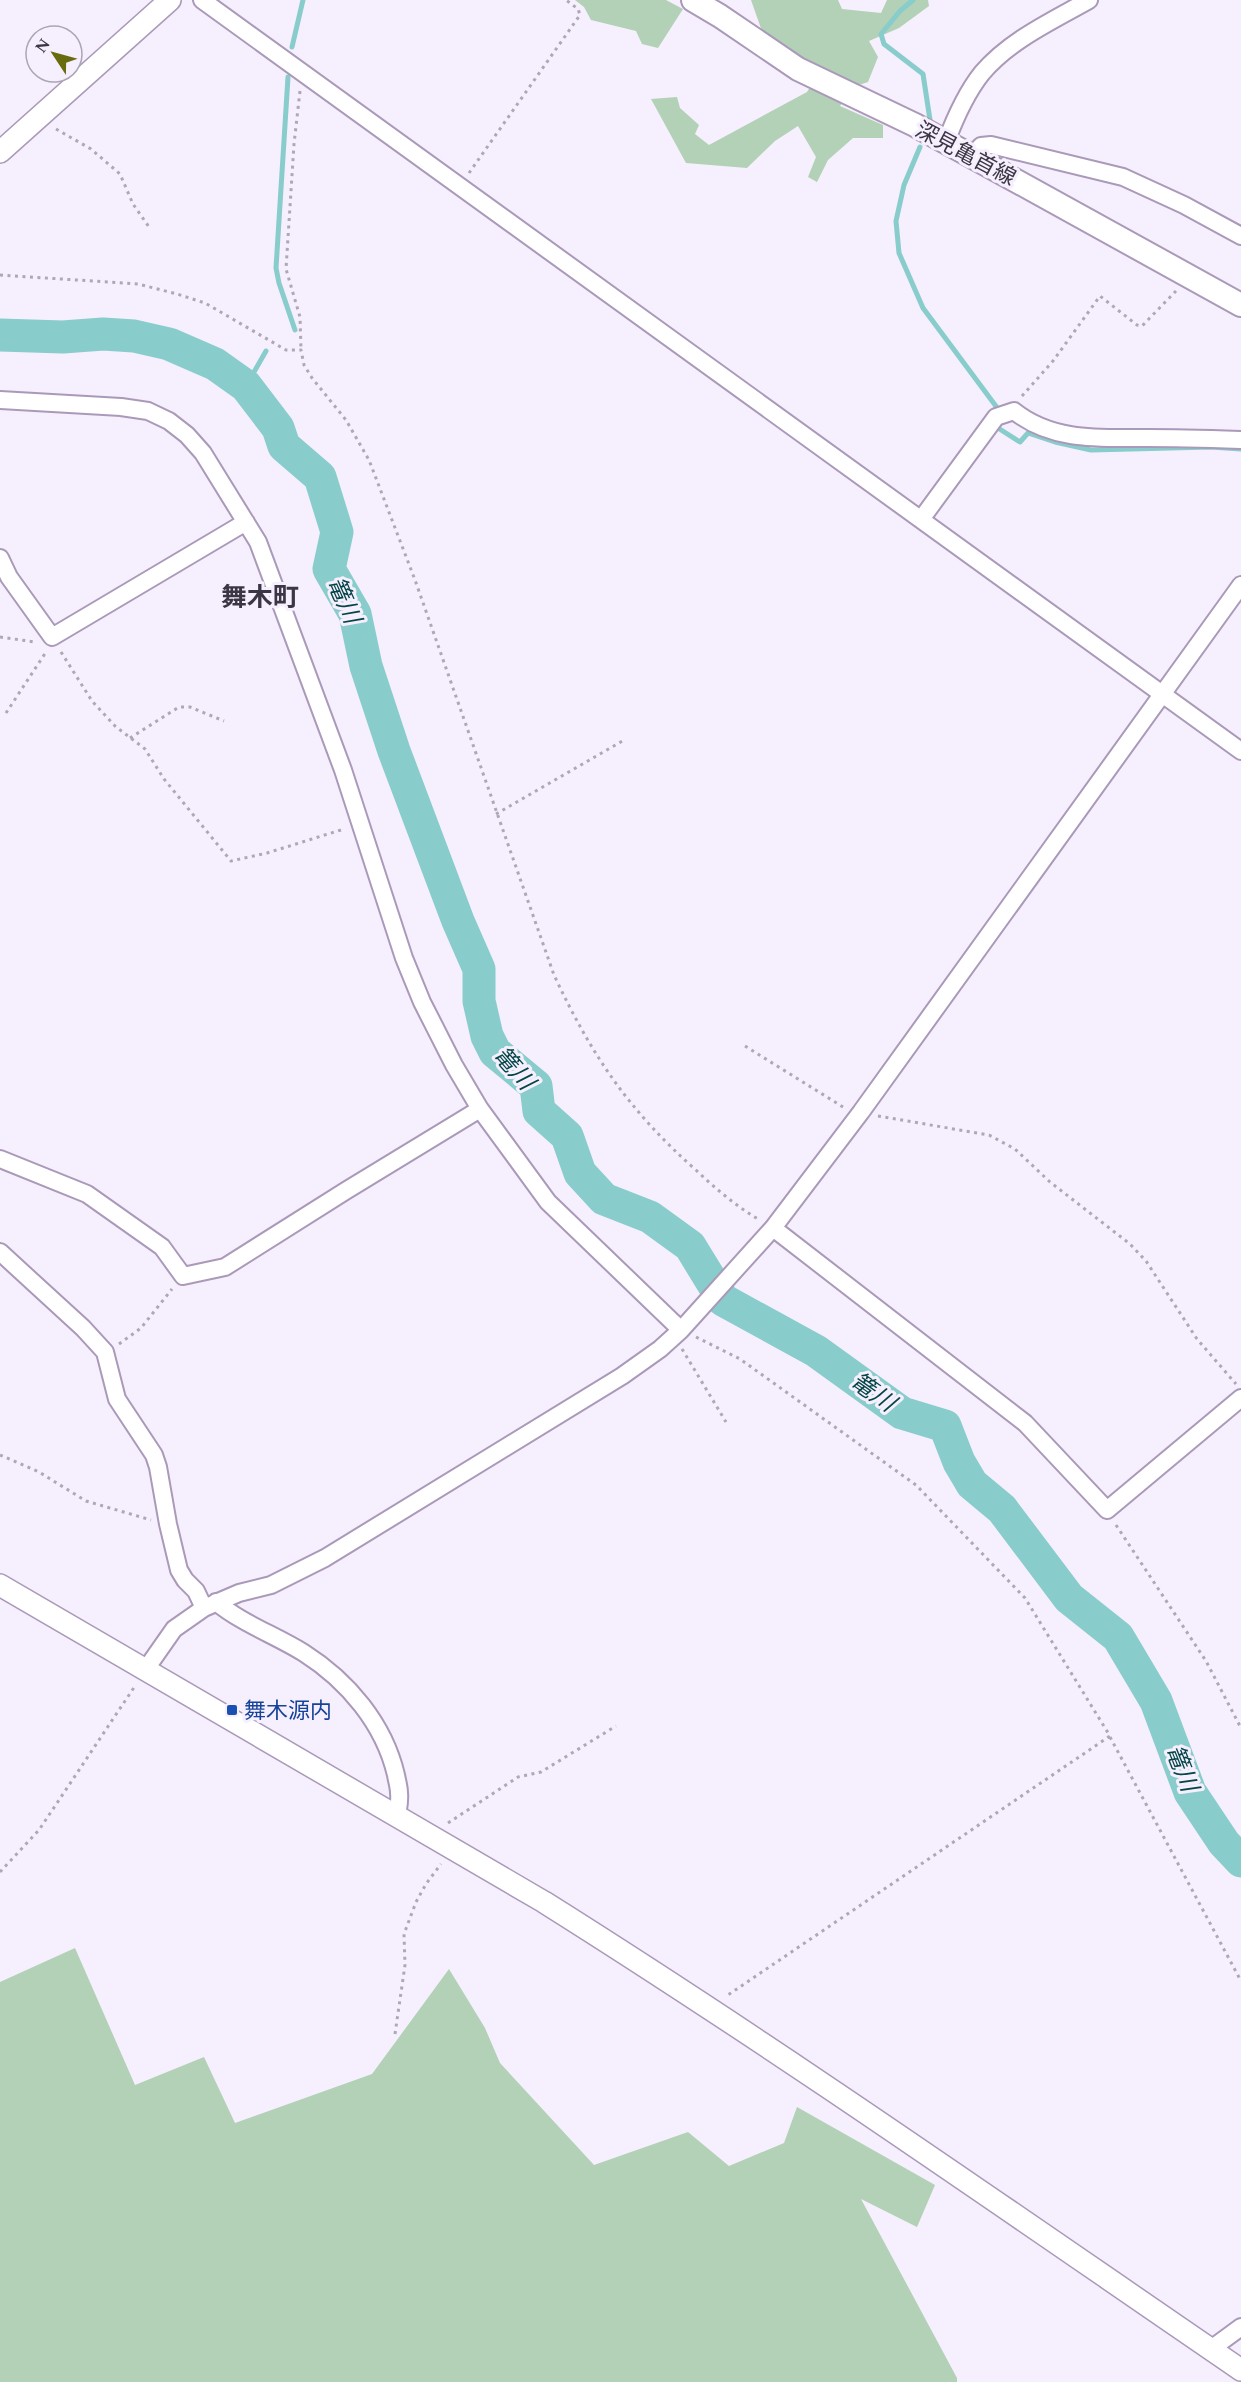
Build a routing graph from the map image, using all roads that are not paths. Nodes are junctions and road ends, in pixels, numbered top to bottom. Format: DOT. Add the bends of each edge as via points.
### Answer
graph roads {
  1 [pos="171,0"];
  2 [pos="202,0"];
  3 [pos="693,0"];
  4 [pos="1089,0"];
  5 [pos="946,142"];
  6 [pos="0,152"];
  7 [pos="972,156"];
  8 [pos="1241,236"];
  9 [pos="1241,305"];
  10 [pos="0,400"];
  11 [pos="1241,440"];
  12 [pos="922,518"];
  13 [pos="246,522"];
  14 [pos="0,558"];
  15 [pos="4,582"];
  16 [pos="1241,585"];
  17 [pos="1162,694"];
  18 [pos="1241,751"];
  19 [pos="480,1109"];
  20 [pos="0,1159"];
  21 [pos="769,1232"];
  22 [pos="0,1252"];
  23 [pos="676,1334"];
  24 [pos="1241,1398"];
  25 [pos="0,1585"];
  26 [pos="210,1605"];
  27 [pos="146,1669"];
  28 [pos="397,1816"];
  29 [pos="1241,2327"];
  30 [pos="1211,2349"];
  31 [pos="1241,2370"];
  1 -- 6 [label="street"];
  2 -- 12 [label="street"];
  3 -- 5 [label="main road, 深見亀首線" via="798,69"];
  4 -- 5 [label="street" via="1016,43 993,62 965,99"];
  5 -- 7 [label="main road, 深見亀首線"];
  7 -- 8 [label="street" via="981,147 991,145 1123,177"];
  7 -- 9 [label="main road, 深見亀首線"];
  10 -- 13 [label="street" via="121,407 148,411 169,421 203,453"];
  11 -- 12 [label="street" via="1072,436 1005,414"];
  12 -- 17 [label="street"];
  13 -- 15 [label="street" via="53,640"];
  13 -- 19 [label="street" via="258,542 361,824 404,958 422,1002"];
  14 -- 15 [label="street"];
  16 -- 17 [label="street"];
  17 -- 18 [label="street"];
  17 -- 21 [label="street" via="860,1114"];
  19 -- 20 [label="street" via="225,1268 183,1276 162,1247 87,1194"];
  19 -- 23 [label="street" via="548,1202"];
  21 -- 23 [label="street"];
  21 -- 24 [label="street" via="1025,1423 1107,1510"];
  22 -- 26 [label="street" via="105,1352 117,1399 156,1461 179,1570"];
  23 -- 26 [label="street" via="622,1376 325,1558 271,1585"];
  25 -- 27 [label="street"];
  26 -- 27 [label="street" via="174,1629"];
  26 -- 28 [label="street" via="303,1653 331,1673 364,1708 379,1729 392,1760 400,1792"];
  27 -- 28 [label="street"];
  28 -- 30 [label="street" via="544,1902 710,2008"];
  29 -- 30 [label="street"];
  30 -- 31 [label="street"];
}
